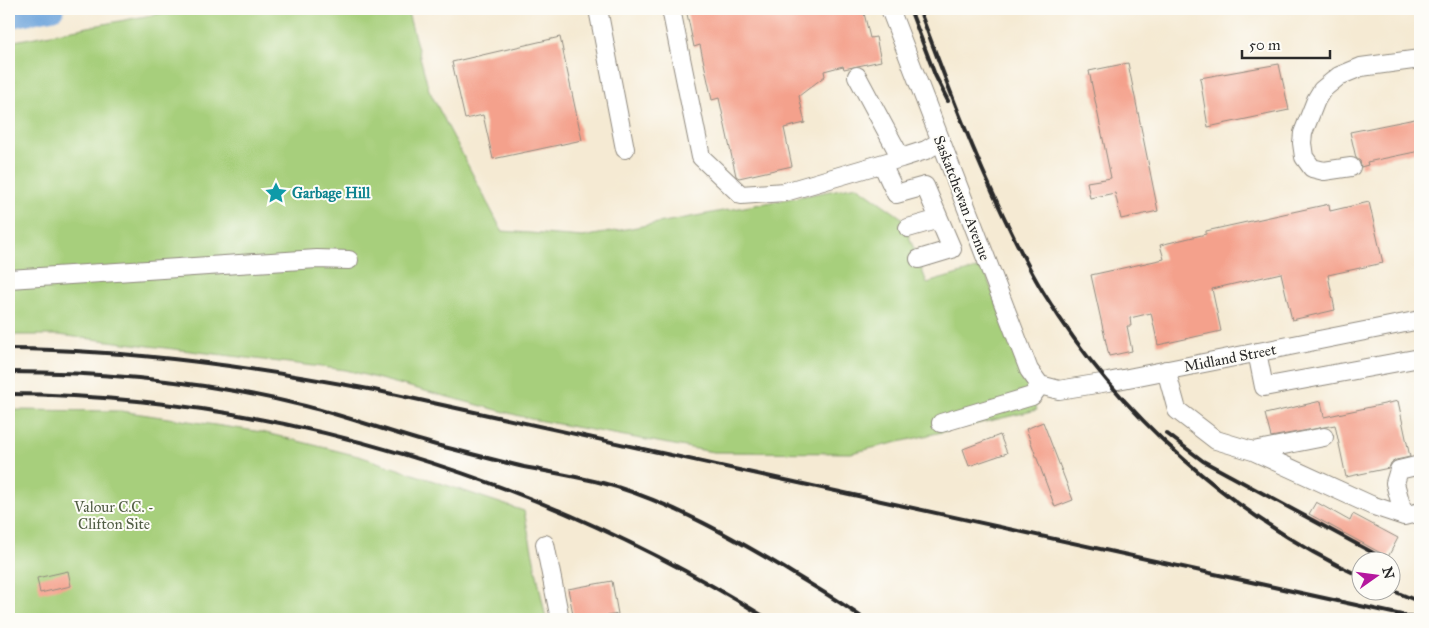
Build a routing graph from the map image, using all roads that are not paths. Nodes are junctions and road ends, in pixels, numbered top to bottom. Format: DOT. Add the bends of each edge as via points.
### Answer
graph roads {
  1 [pos="598,9"];
  2 [pos="671,9"];
  3 [pos="890,9"];
  4 [pos="1420,59"];
  5 [pos="857,76"];
  6 [pos="940,141"];
  7 [pos="625,149"];
  8 [pos="902,158"];
  9 [pos="882,164"];
  10 [pos="1351,167"];
  11 [pos="939,219"];
  12 [pos="908,228"];
  13 [pos="919,259"];
  14 [pos="349,260"];
  15 [pos="9,279"];
  16 [pos="1420,320"];
  17 [pos="1257,352"];
  18 [pos="1420,358"];
  19 [pos="1166,370"];
  20 [pos="1040,385"];
  21 [pos="941,423"];
  22 [pos="1324,437"];
  23 [pos="1253,451"];
  24 [pos="1420,465"];
  25 [pos="1412,514"];
  26 [pos="545,544"];
  27 [pos="560,619"];
  1 -- 7 [label="street"];
  2 -- 9 [label="street" via="701,157 741,195 785,192"];
  3 -- 6 [label="street, Saskatchewan Avenue"];
  4 -- 10 [label="street" via="1350,71 1322,90 1303,132 1304,157 1312,168 1324,171"];
  5 -- 8 [label="street"];
  6 -- 8 [label="street"];
  6 -- 20 [label="street, Saskatchewan Avenue" via="1028,370"];
  8 -- 9 [label="street"];
  9 -- 11 [label="street" via="896,194 925,186"];
  11 -- 12 [label="street"];
  11 -- 13 [label="street" via="952,248"];
  14 -- 15 [label="street" via="317,259"];
  16 -- 17 [label="street, Midland Street"];
  17 -- 18 [label="street" via="1264,386"];
  17 -- 19 [label="street, Midland Street"];
  19 -- 20 [label="street, Midland Street" via="1059,390"];
  19 -- 23 [label="street" via="1177,410 1216,440"];
  20 -- 21 [label="street" via="1032,396"];
  22 -- 23 [label="street"];
  23 -- 25 [label="street" via="1371,505"];
  24 -- 25 [label="street" via="1399,470 1395,483"];
  26 -- 27 [label="street"];
}
